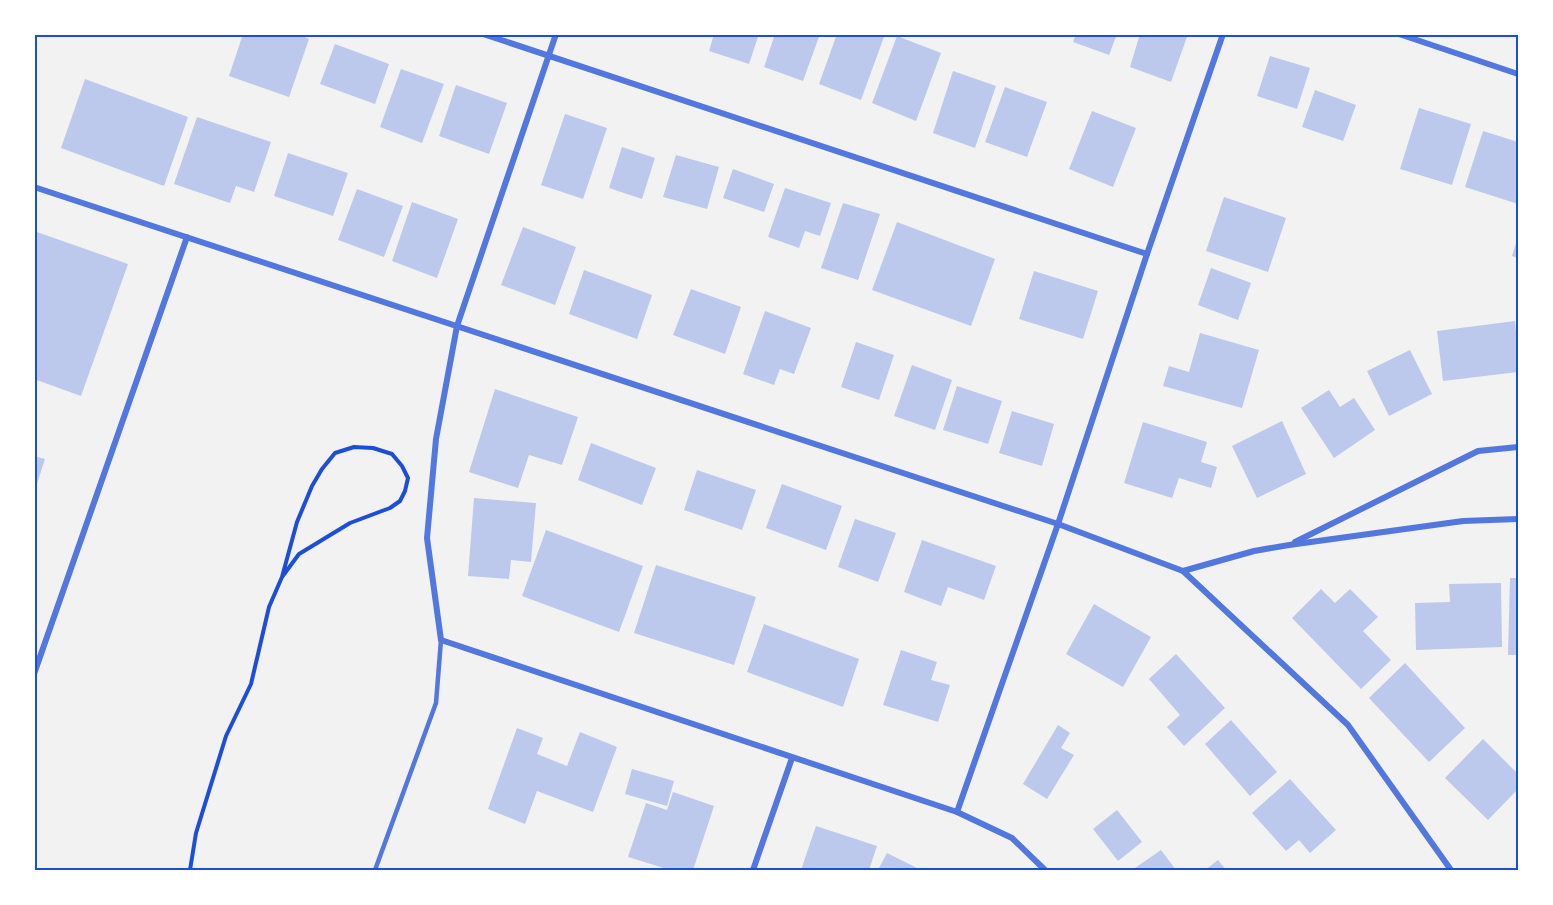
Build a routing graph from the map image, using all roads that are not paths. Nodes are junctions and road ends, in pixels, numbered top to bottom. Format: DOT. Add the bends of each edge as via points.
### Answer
graph roads {
  1 [pos="483,34"];
  2 [pos="556,34"];
  3 [pos="1223,34"];
  4 [pos="1399,34"];
  5 [pos="549,57"];
  6 [pos="1518,74"];
  7 [pos="34,187"];
  8 [pos="187,237"];
  9 [pos="1147,254"];
  10 [pos="457,326"];
  11 [pos="1518,447"];
  12 [pos="1518,519"];
  13 [pos="1058,524"];
  14 [pos="1289,545"];
  15 [pos="1183,571"];
  16 [pos="441,640"];
  17 [pos="34,674"];
  18 [pos="792,758"];
  19 [pos="957,812"];
  20 [pos="375,870"];
  21 [pos="753,870"];
  22 [pos="1045,870"];
  23 [pos="1451,870"];
  1 -- 5 [label="street"];
  2 -- 5 [label="street"];
  3 -- 9 [label="street"];
  4 -- 6 [label="street"];
  5 -- 9 [label="street"];
  5 -- 10 [label="street"];
  7 -- 8 [label="street"];
  8 -- 10 [label="street"];
  8 -- 17 [label="street"];
  9 -- 13 [label="street"];
  10 -- 13 [label="street"];
  10 -- 16 [label="street" via="436,439 427,538"];
  11 -- 14 [label="street" via="1479,451"];
  12 -- 14 [label="street" via="1462,521"];
  13 -- 15 [label="street"];
  13 -- 19 [label="street"];
  14 -- 15 [label="street"];
  15 -- 23 [label="street" via="1348,725"];
  16 -- 18 [label="street"];
  16 -- 20 [label="lane" via="436,703"];
  18 -- 19 [label="street"];
  18 -- 21 [label="street"];
  19 -- 22 [label="street" via="1012,838"];
}
